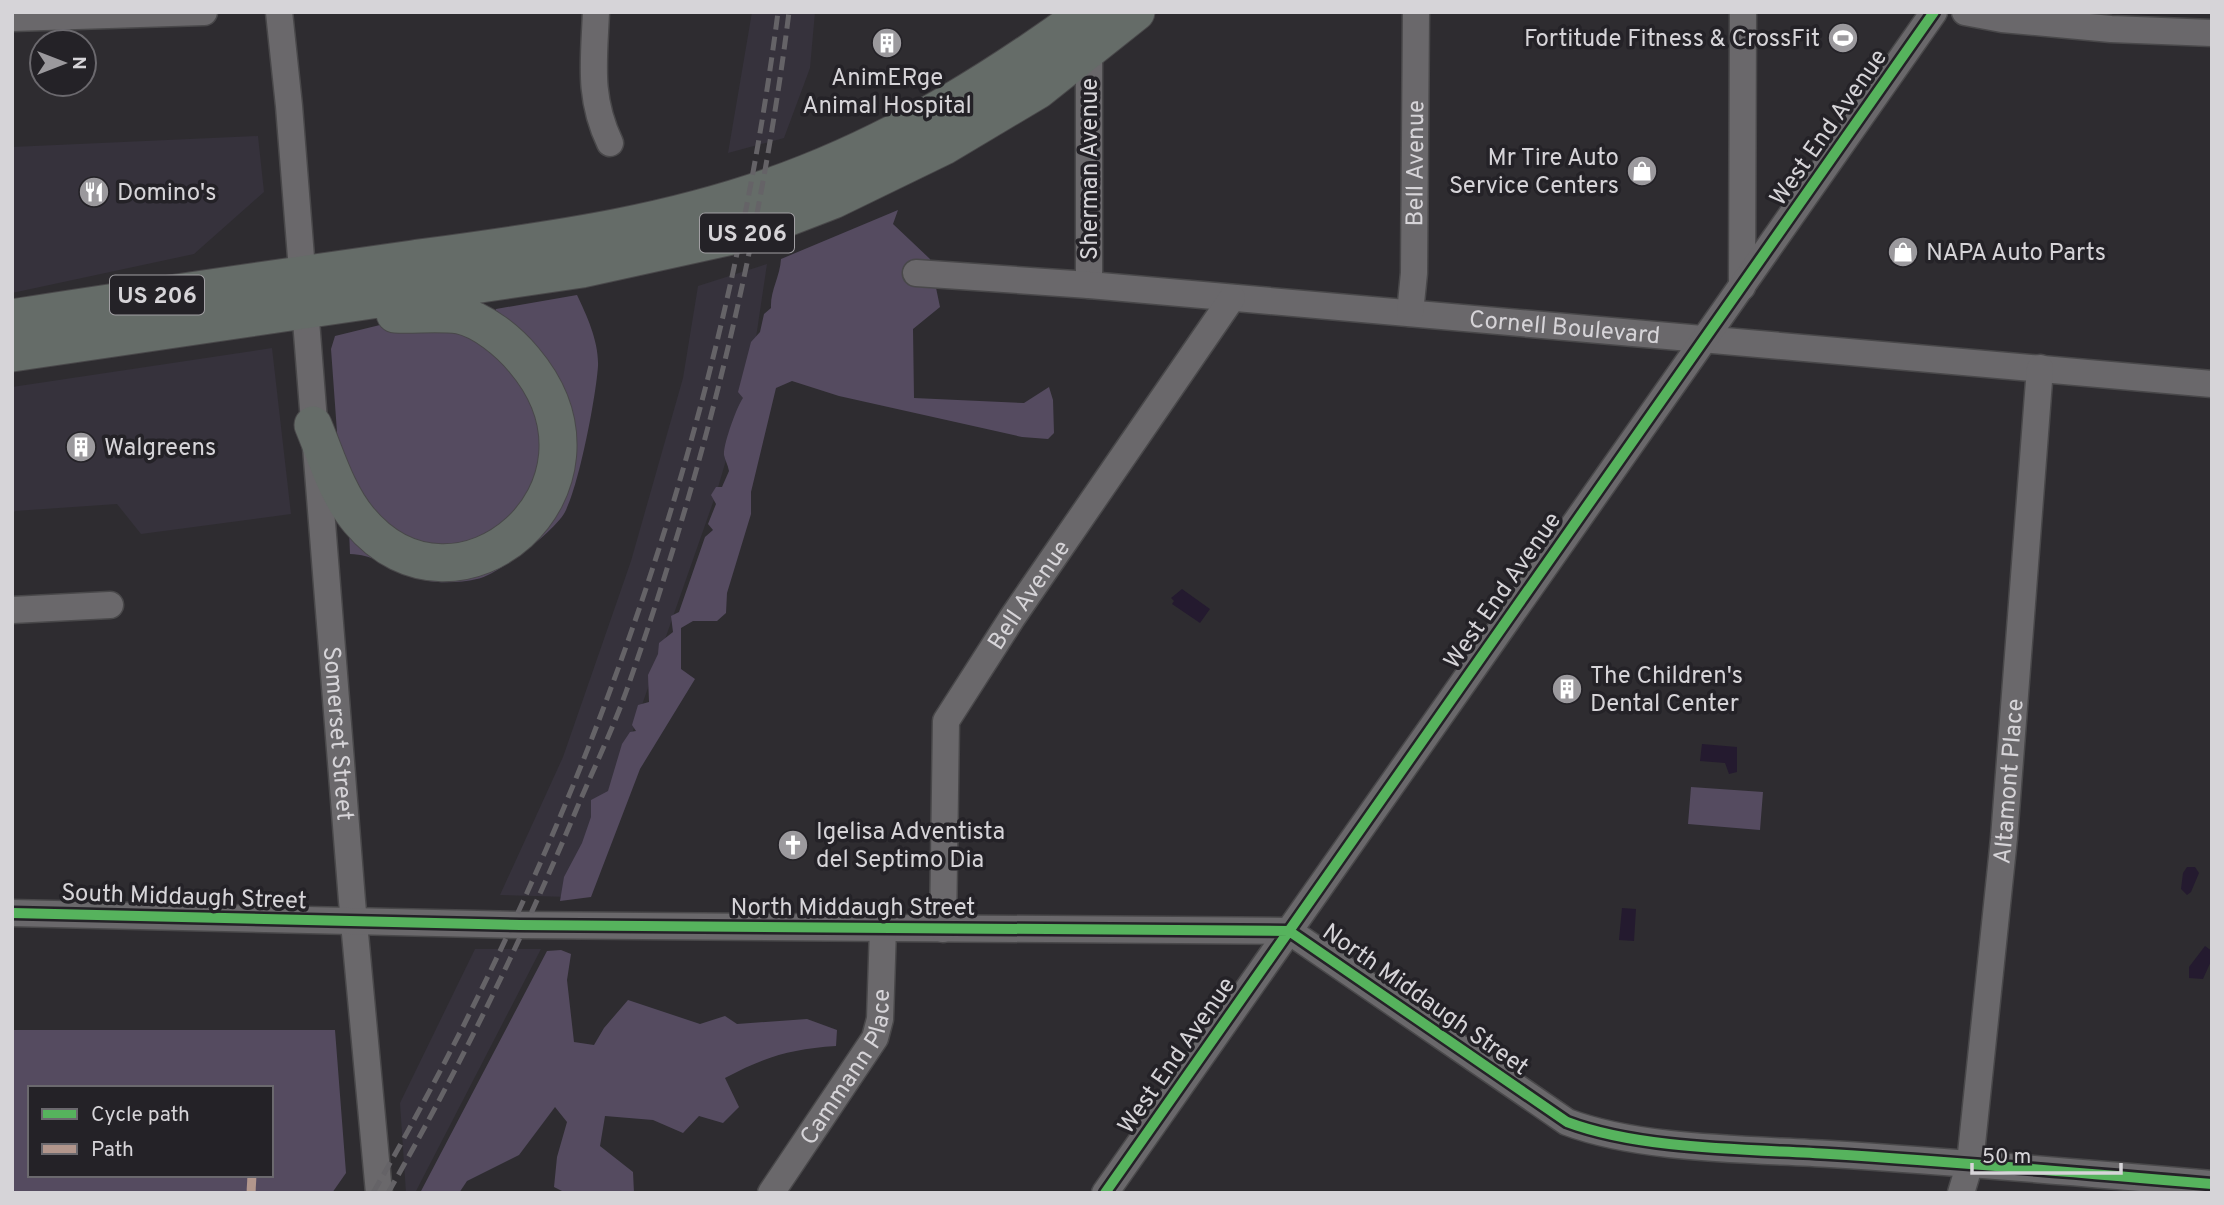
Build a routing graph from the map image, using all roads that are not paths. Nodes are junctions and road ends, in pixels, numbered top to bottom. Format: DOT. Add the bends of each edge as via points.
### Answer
graph roads {
  1 [pos="204,12"];
  2 [pos="279,12"];
  3 [pos="596,12"];
  4 [pos="1087,12"];
  5 [pos="1136,12"];
  6 [pos="1416,12"];
  7 [pos="1743,12"];
  8 [pos="1934,12"];
  9 [pos="1965,12"];
  10 [pos="12,18"];
  11 [pos="2212,33"];
  12 [pos="1089,52"];
  13 [pos="610,143"];
  14 [pos="916,273"];
  15 [pos="1089,285"];
  16 [pos="1742,287"];
  17 [pos="303,292"];
  18 [pos="1232,298"];
  19 [pos="353,302"];
  20 [pos="1410,313"];
  21 [pos="12,318"];
  22 [pos="1703,340"];
  23 [pos="12,353"];
  24 [pos="2040,368"];
  25 [pos="2212,384"];
  26 [pos="313,425"];
  27 [pos="110,605"];
  28 [pos="12,610"];
  29 [pos="12,913"];
  30 [pos="354,922"];
  31 [pos="883,928"];
  32 [pos="943,929"];
  33 [pos="1289,930"];
  34 [pos="1970,1163"];
  35 [pos="2212,1184"];
  36 [pos="379,1193"];
  37 [pos="771,1193"];
  38 [pos="1105,1193"];
  39 [pos="1961,1193"];
  1 -- 10 [label="street"];
  2 -- 17 [label="street, Somerset Street"];
  3 -- 13 [label="street" via="595,98"];
  4 -- 17 [label="highway, US 206" via="1020,61 923,120 806,174 619,229"];
  5 -- 12 [label="highway, US 206"];
  6 -- 20 [label="street, Bell Avenue"];
  7 -- 16 [label="street"];
  8 -- 16 [label="street, West End Avenue"];
  9 -- 11 [label="street" via="2111,29"];
  12 -- 15 [label="street, Sherman Avenue"];
  12 -- 19 [label="highway, US 206" via="1038,90 944,146 833,200 750,232 582,269"];
  14 -- 15 [label="street, Cornell Boulevard"];
  15 -- 18 [label="street, Cornell Boulevard"];
  16 -- 22 [label="street, West End Avenue"];
  17 -- 19 [label="highway, US 206"];
  17 -- 21 [label="highway, US 206"];
  17 -- 23 [label="highway, US 206"];
  17 -- 26 [label="street, Somerset Street"];
  18 -- 20 [label="street, Cornell Boulevard"];
  18 -- 32 [label="street, Bell Avenue" via="946,721"];
  19 -- 26 [label="highway" via="368,314 461,315 485,326 517,351 553,412 559,446 552,484 524,531 505,544 471,559 424,559 383,542 357,518 341,493"];
  20 -- 22 [label="street, Cornell Boulevard"];
  22 -- 24 [label="street, Cornell Boulevard"];
  22 -- 33 [label="street, West End Avenue"];
  24 -- 25 [label="street, Cornell Boulevard"];
  24 -- 34 [label="street, Altamont Place" via="2004,838"];
  26 -- 30 [label="street, Somerset Street"];
  27 -- 28 [label="street"];
  29 -- 30 [label="street, South Middaugh Street"];
  30 -- 31 [label="street, North Middaugh Street"];
  30 -- 36 [label="street, Somerset Street"];
  31 -- 32 [label="street, North Middaugh Street"];
  31 -- 37 [label="street, Cammann Place" via="880,1019 875,1038"];
  32 -- 33 [label="street, North Middaugh Street"];
  33 -- 34 [label="street, North Middaugh Street" via="1567,1122 1589,1130 1732,1148"];
  33 -- 38 [label="street, West End Avenue"];
  34 -- 35 [label="street, North Middaugh Street"];
  34 -- 39 [label="street, Altamont Place"];
}
